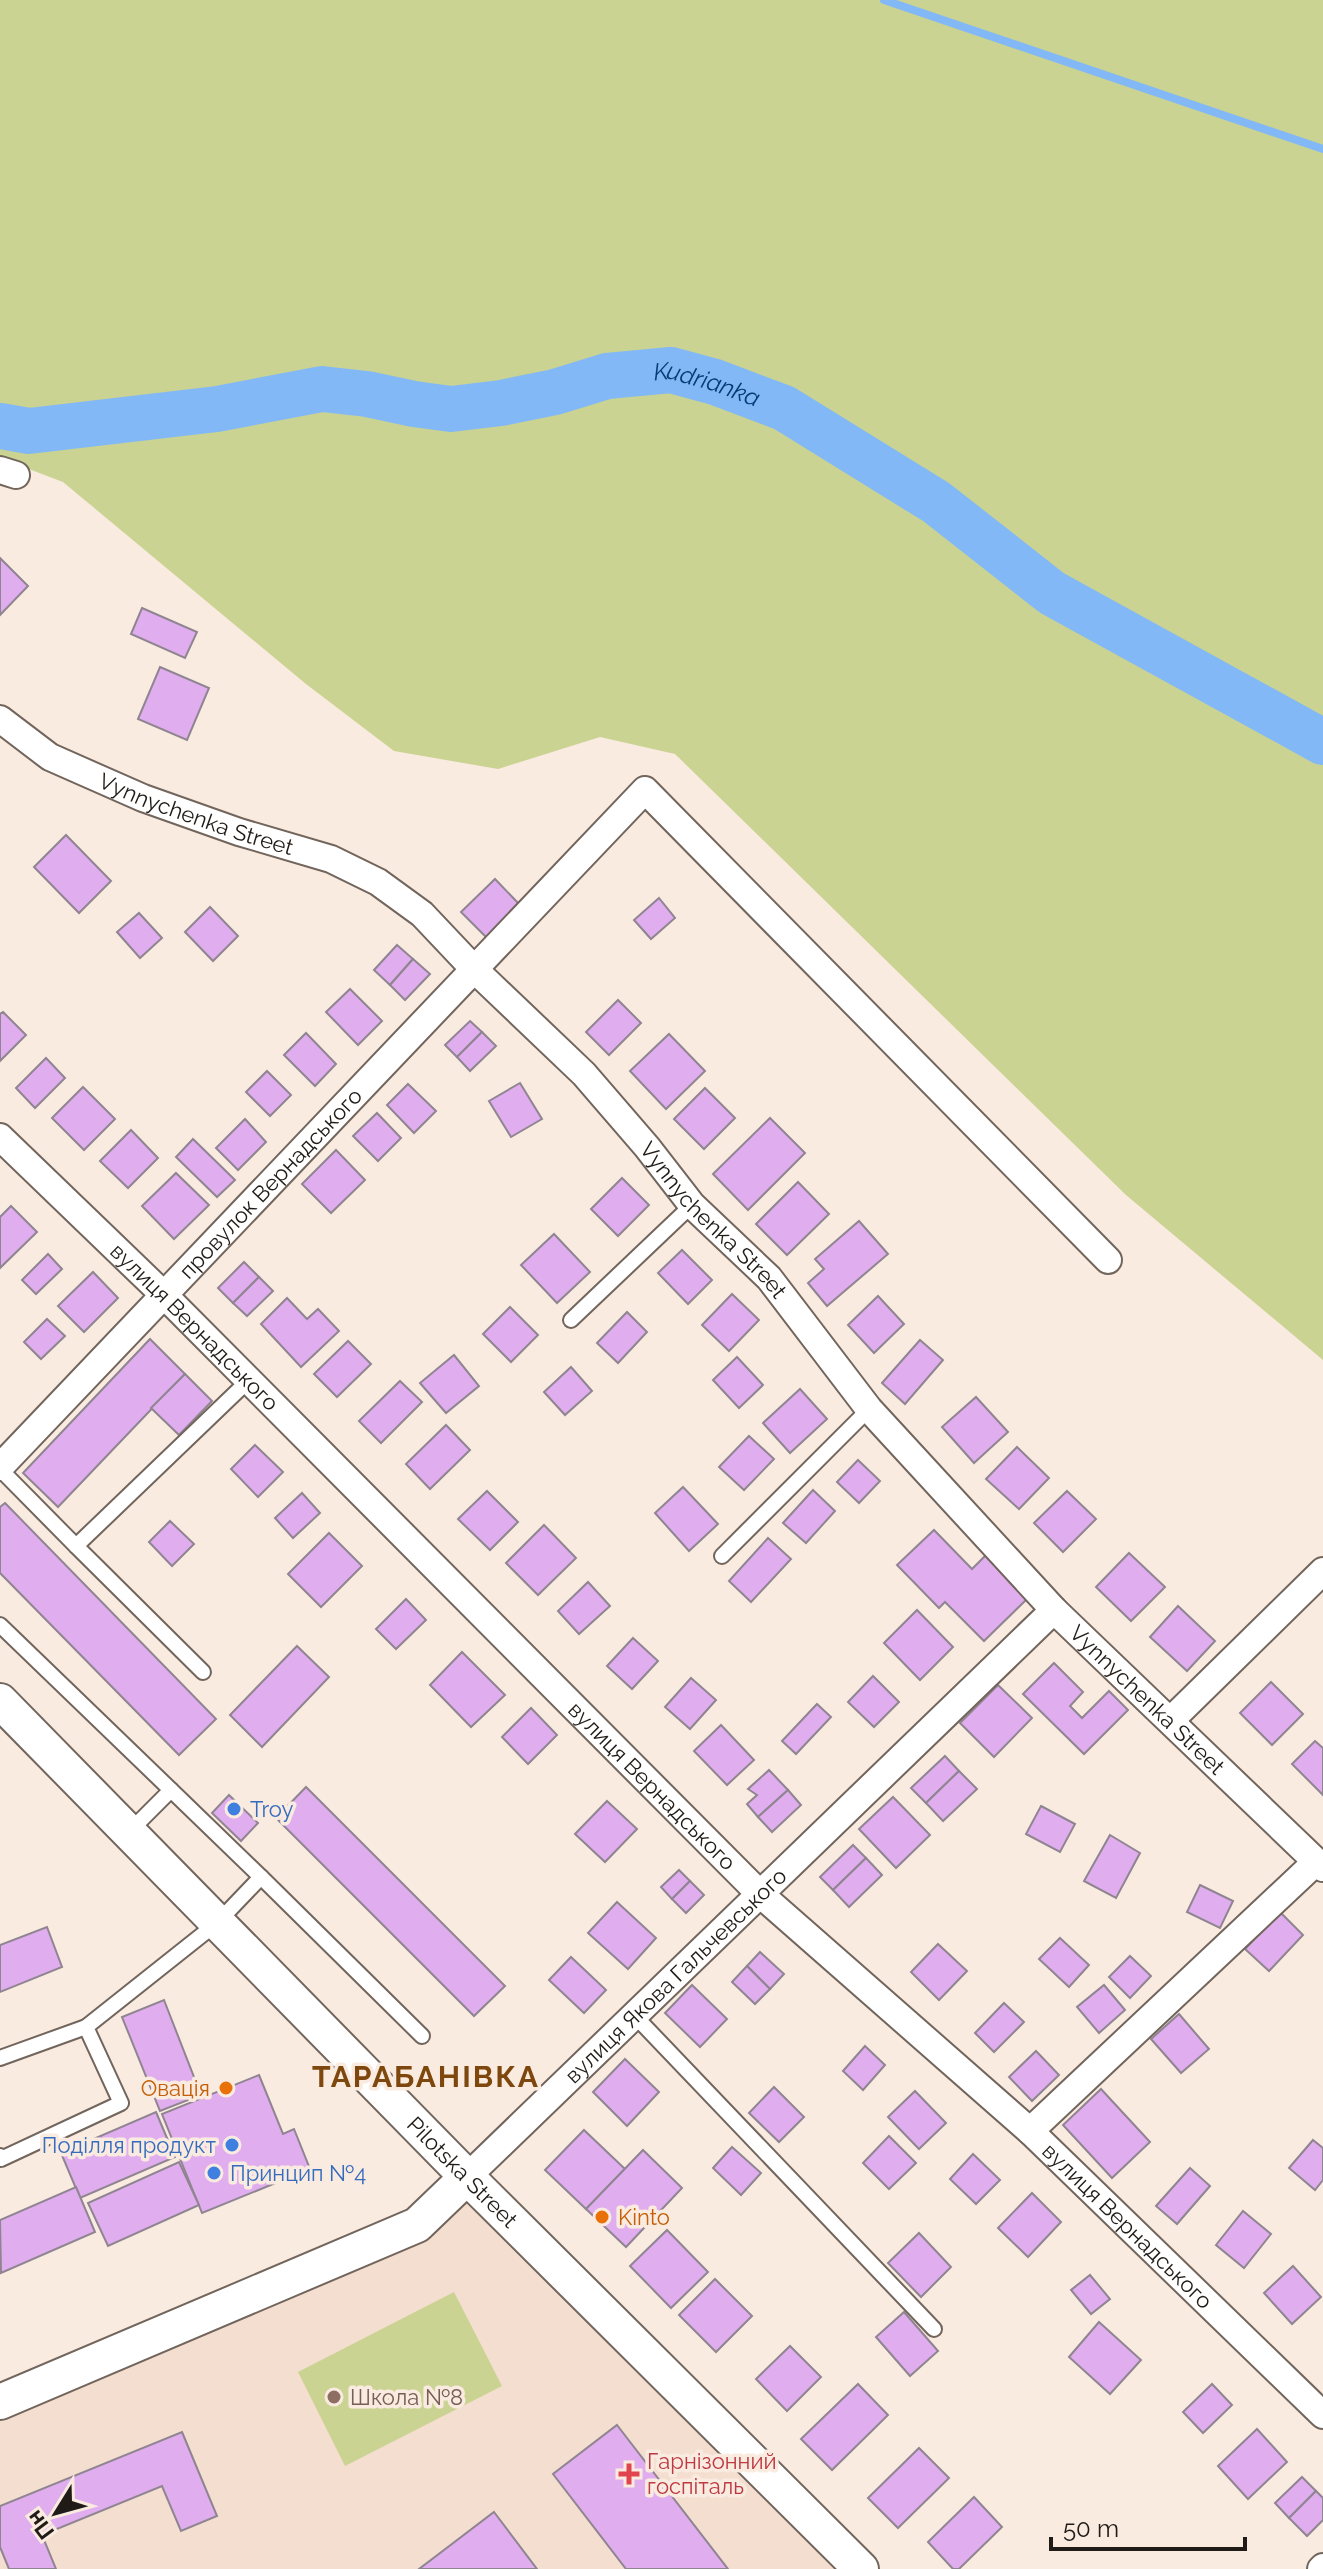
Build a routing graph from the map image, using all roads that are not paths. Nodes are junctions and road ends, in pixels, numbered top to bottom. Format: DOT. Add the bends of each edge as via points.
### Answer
graph roads {
  1 [pos="0,719"];
  2 [pos="474,969"];
  3 [pos="0,1137"];
  4 [pos="692,1205"];
  5 [pos="1108,1260"];
  6 [pos="164,1295"];
  7 [pos="571,1320"];
  8 [pos="249,1380"];
  9 [pos="869,1409"];
  10 [pos="0,1468"];
  11 [pos="76,1546"];
  12 [pos="722,1556"];
  13 [pos="1323,1571"];
  14 [pos="1054,1610"];
  15 [pos="2,1632"];
  16 [pos="203,1672"];
  17 [pos="0,1701"];
  18 [pos="1171,1720"];
  19 [pos="171,1790"];
  20 [pos="129,1832"];
  21 [pos="1319,1865"];
  22 [pos="261,1877"];
  23 [pos="760,1894"];
  24 [pos="217,1923"];
  25 [pos="634,2015"];
  26 [pos="86,2027"];
  27 [pos="422,2036"];
  28 [pos="0,2058"];
  29 [pos="1030,2131"];
  30 [pos="0,2156"];
  31 [pos="467,2177"];
  32 [pos="934,2329"];
  33 [pos="0,2402"];
  34 [pos="1323,2415"];
  35 [pos="861,2569"];
  1 -- 2 [label="street, Vynnychenka Street" via="50,757 143,798 331,859 378,882 422,914"];
  2 -- 4 [label="street, Vynnychenka Street" via="584,1074"];
  2 -- 5 [label="street, провулок Вернадського" via="645,790"];
  2 -- 6 [label="street, провулок Вернадського"];
  3 -- 6 [label="street, вулиця Вернадського"];
  4 -- 7 [label="lane"];
  4 -- 9 [label="street, Vynnychenka Street" via="769,1278"];
  6 -- 8 [label="street, вулиця Вернадського"];
  6 -- 10 [label="street, провулок Вернадського"];
  8 -- 11 [label="lane"];
  8 -- 23 [label="street, вулиця Вернадського"];
  9 -- 12 [label="lane"];
  9 -- 14 [label="street, Vynnychenka Street"];
  10 -- 11 [label="lane"];
  11 -- 16 [label="lane"];
  13 -- 18 [label="street"];
  14 -- 18 [label="street, Vynnychenka Street"];
  14 -- 23 [label="street, вулиця Якова Гальчевського"];
  15 -- 19 [label="lane"];
  17 -- 20 [label="street, Pilotska Street"];
  18 -- 21 [label="street, Vynnychenka Street"];
  19 -- 20 [label="lane"];
  19 -- 22 [label="lane"];
  20 -- 24 [label="street, Pilotska Street"];
  21 -- 29 [label="street"];
  22 -- 24 [label="lane"];
  22 -- 27 [label="lane"];
  23 -- 25 [label="street, вулиця Якова Гальчевського"];
  23 -- 29 [label="street, вулиця Вернадського"];
  24 -- 26 [label="lane"];
  24 -- 31 [label="street, Pilotska Street"];
  25 -- 31 [label="street, вулиця Якова Гальчевського"];
  25 -- 32 [label="lane"];
  26 -- 28 [label="lane"];
  26 -- 30 [label="lane" via="121,2103"];
  29 -- 34 [label="street, вулиця Вернадського"];
  31 -- 33 [label="street, вулиця Якова Гальчевського" via="417,2225"];
  31 -- 35 [label="street, Pilotska Street"];
}
